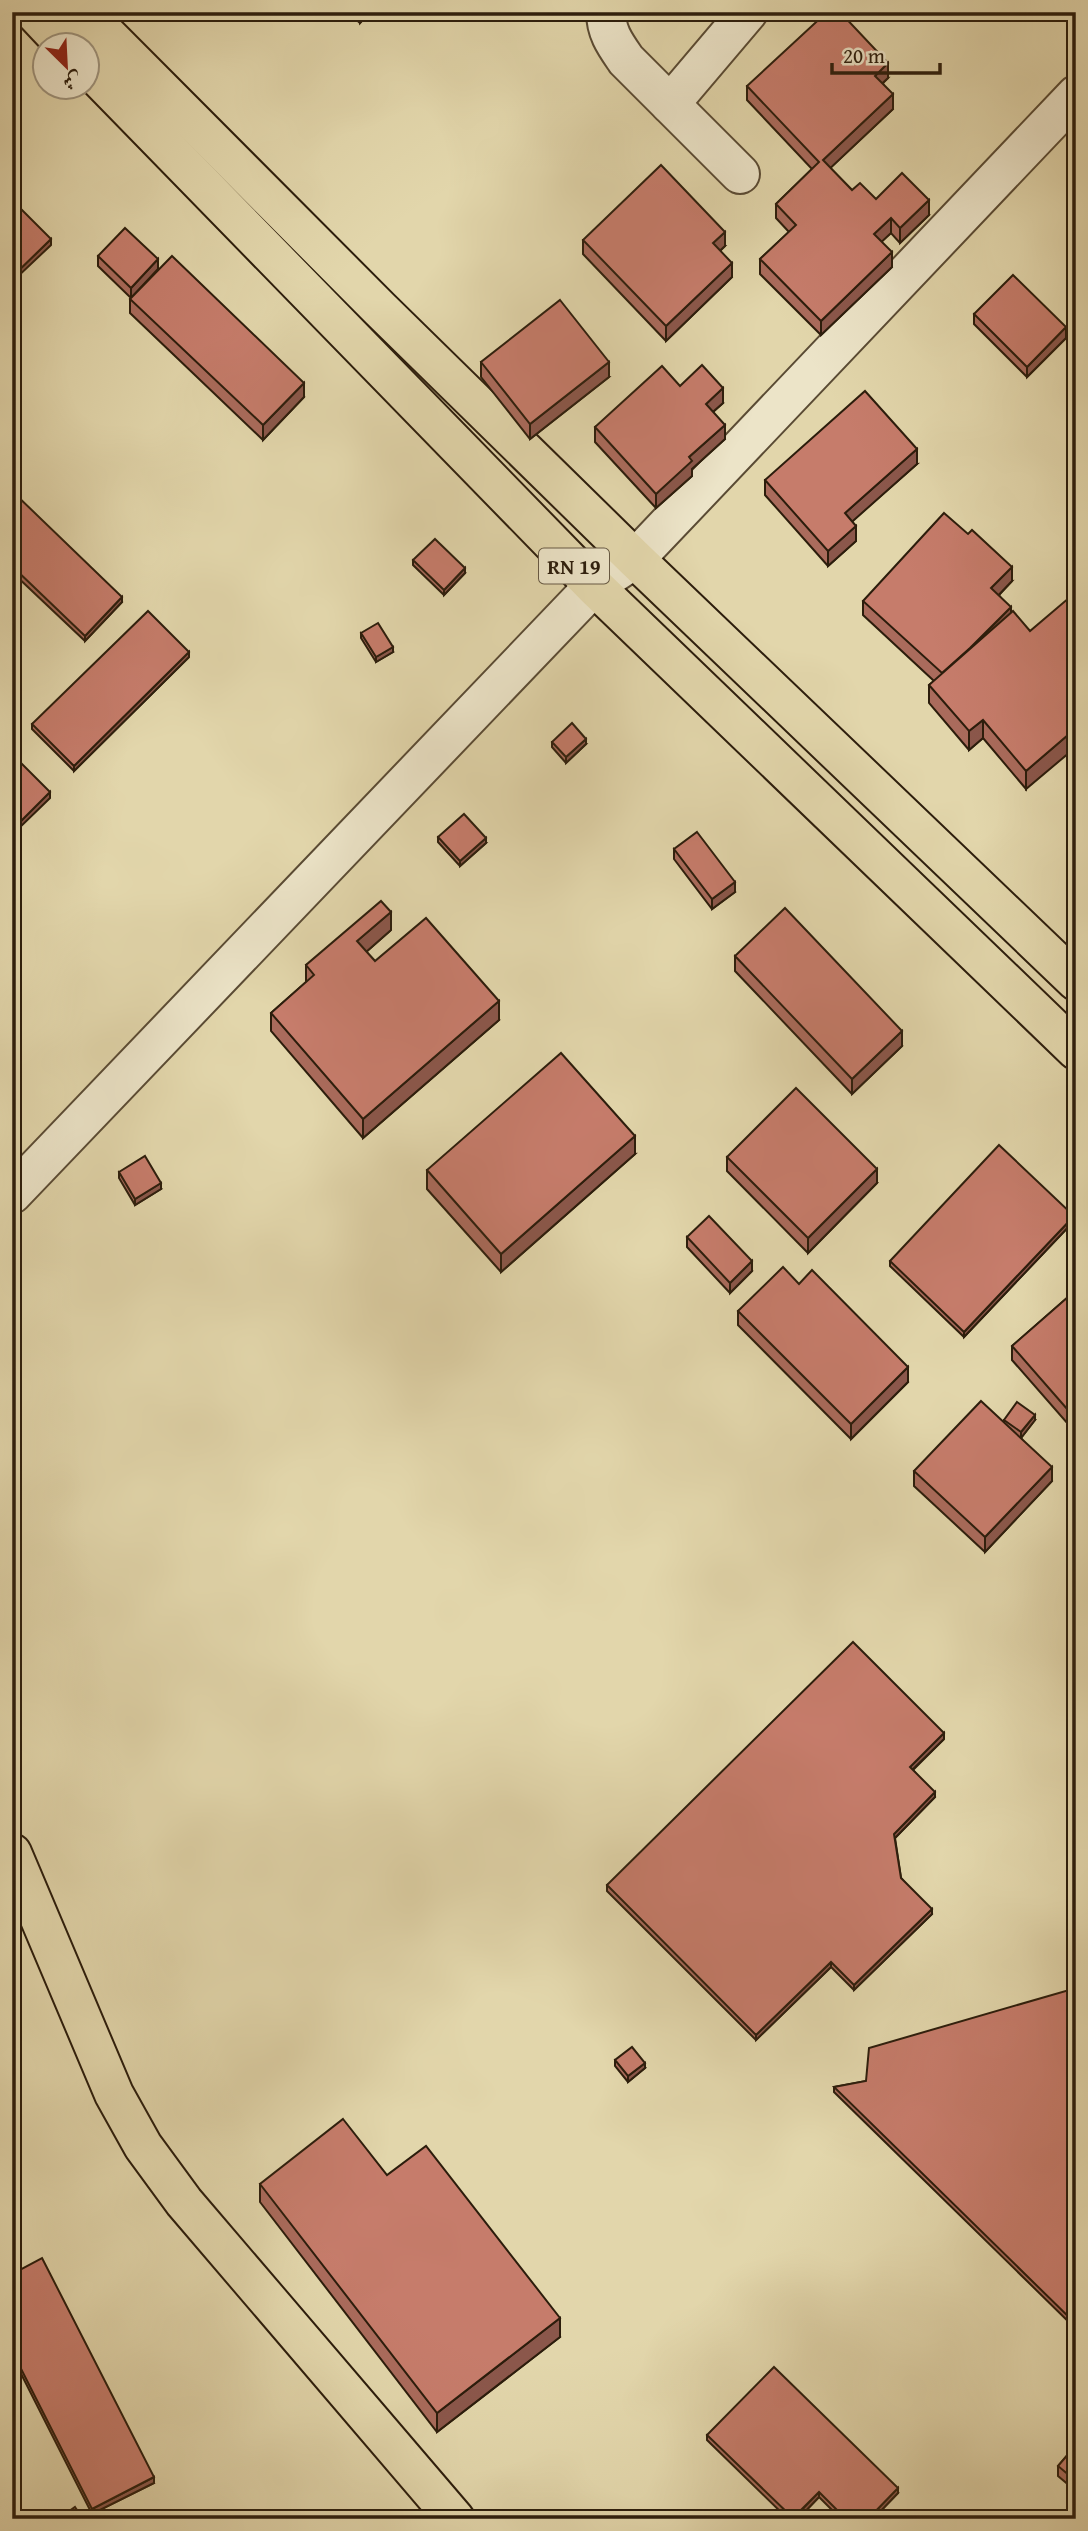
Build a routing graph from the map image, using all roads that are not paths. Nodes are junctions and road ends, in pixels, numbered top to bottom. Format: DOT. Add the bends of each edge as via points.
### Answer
graph roads {
  1 [pos="34,12"];
  2 [pos="84,12"];
  3 [pos="606,12"];
  4 [pos="748,12"];
  5 [pos="53,32"];
  6 [pos="102,81"];
  7 [pos="1076,95"];
  8 [pos="670,104"];
  9 [pos="740,174"];
  10 [pos="635,558"];
  11 [pos="594,586"];
  12 [pos="1076,981"];
  13 [pos="1076,1050"];
  14 [pos="12,1194"];
  15 [pos="12,1853"];
  16 [pos="455,2519"];
  1 -- 5 [label="main road"];
  2 -- 10 [label="main road, RN 19"];
  3 -- 8 [label="street" via="606,26 626,60"];
  4 -- 8 [label="street"];
  6 -- 11 [label="main road, RN 19"];
  7 -- 10 [label="street"];
  8 -- 9 [label="street"];
  10 -- 11 [label="street"];
  10 -- 12 [label="main road, RN 19"];
  11 -- 13 [label="main road, RN 19"];
  11 -- 14 [label="street"];
  15 -- 16 [label="main road" via="114,2094 143,2146 184,2202"];
}
